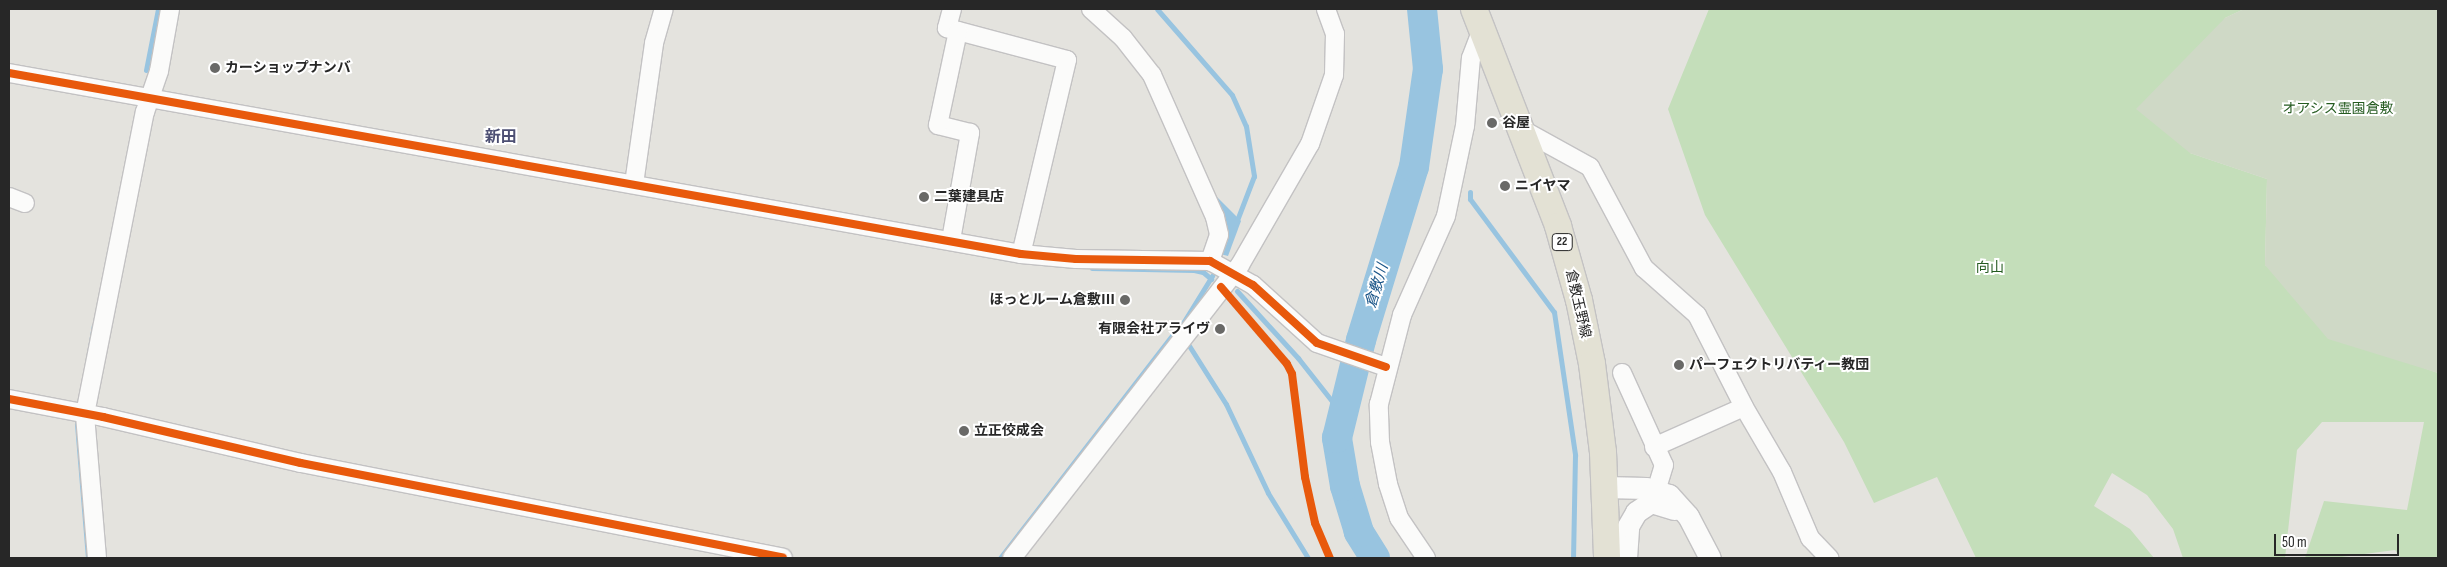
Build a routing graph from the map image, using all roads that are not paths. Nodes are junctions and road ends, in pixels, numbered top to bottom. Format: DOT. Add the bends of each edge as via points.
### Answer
graph roads {
  1 [pos="170,9"];
  2 [pos="664,9"];
  3 [pos="952,9"];
  4 [pos="1091,9"];
  5 [pos="1326,9"];
  6 [pos="1478,19"];
  7 [pos="958,30"];
  8 [pos="9,73"];
  9 [pos="150,98"];
  10 [pos="1521,129"];
  11 [pos="634,184"];
  12 [pos="951,240"];
  13 [pos="1021,254"];
  14 [pos="1210,261"];
  15 [pos="1234,272"];
  16 [pos="1383,366"];
  17 [pos="1622,373"];
  18 [pos="9,400"];
  19 [pos="1744,407"];
  20 [pos="80,413"];
  21 [pos="1654,447"];
  22 [pos="1605,487"];
  23 [pos="1656,491"];
  24 [pos="1688,516"];
  25 [pos="1606,525"];
  26 [pos="97,558"];
  27 [pos="784,558"];
  28 [pos="1012,558"];
  29 [pos="1426,558"];
  30 [pos="1603,558"];
  31 [pos="1608,558"];
  32 [pos="1626,558"];
  33 [pos="1710,558"];
  34 [pos="1829,558"];
  1 -- 9 [label="street" via="159,71"];
  2 -- 11 [label="street" via="654,43"];
  3 -- 7 [label="street" via="947,28"];
  4 -- 14 [label="street" via="1123,38 1152,75 1218,226 1219,235"];
  5 -- 15 [label="street" via="1335,34 1335,54 1322,114 1310,144"];
  6 -- 10 [label="main road, 倉敷玉野線 / 22"];
  6 -- 16 [label="street" via="1465,126 1446,216 1405,307"];
  7 -- 12 [label="street" via="938,125 970,133"];
  7 -- 13 [label="street" via="1067,60"];
  8 -- 9 [label="street"];
  9 -- 11 [label="street"];
  9 -- 20 [label="street"];
  10 -- 19 [label="street" via="1590,167 1644,268 1697,315"];
  10 -- 22 [label="main road, 倉敷玉野線 / 22" via="1558,226 1580,300 1592,364"];
  11 -- 12 [label="street"];
  12 -- 13 [label="street"];
  13 -- 14 [label="street" via="1086,259"];
  14 -- 15 [label="street"];
  15 -- 16 [label="street" via="1270,298 1317,343"];
  15 -- 28 [label="street"];
  16 -- 29 [label="street" via="1380,442 1399,518"];
  17 -- 21 [label="street"];
  18 -- 20 [label="street"];
  19 -- 21 [label="street"];
  19 -- 34 [label="street" via="1782,472 1810,538"];
  20 -- 26 [label="street"];
  20 -- 27 [label="street" via="301,463"];
  21 -- 23 [label="street" via="1664,465"];
  22 -- 23 [label="street"];
  22 -- 25 [label="main road, 倉敷玉野線 / 22"];
  23 -- 24 [label="street" via="1669,495"];
  24 -- 32 [label="street" via="1666,505 1651,502 1642,507 1628,526"];
  24 -- 33 [label="street"];
  25 -- 30 [label="main road, 倉敷玉野線 / 22"];
  25 -- 31 [label="main road, 倉敷玉野線 / 22"];
}
